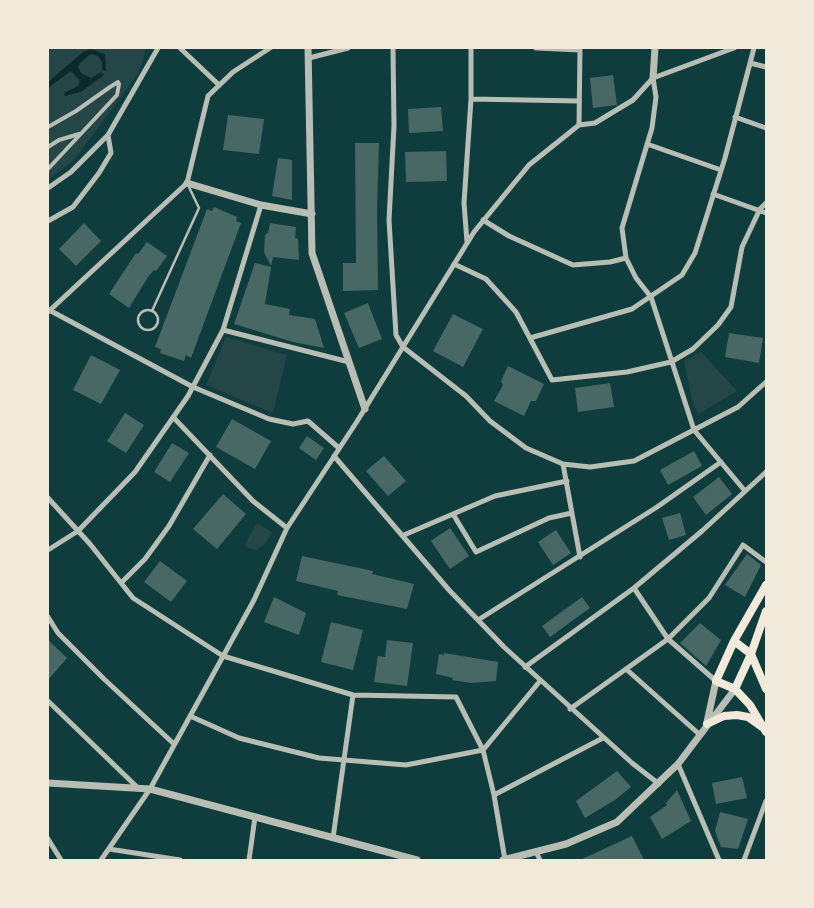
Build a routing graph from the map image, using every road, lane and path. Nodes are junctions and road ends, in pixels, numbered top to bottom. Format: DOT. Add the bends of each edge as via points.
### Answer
graph roads {
  1 [pos="158,48"];
  2 [pos="180,48"];
  3 [pos="270,48"];
  4 [pos="308,48"];
  5 [pos="348,48"];
  6 [pos="393,48"];
  7 [pos="471,48"];
  8 [pos="536,48"];
  9 [pos="655,48"];
  10 [pos="734,48"];
  11 [pos="754,48"];
  12 [pos="580,49"];
  13 [pos="309,58"];
  14 [pos="750,63"];
  15 [pos="766,67"];
  16 [pos="653,78"];
  17 [pos="219,85"];
  18 [pos="471,99"];
  19 [pos="579,100"];
  20 [pos="735,117"];
  21 [pos="579,125"];
  22 [pos="48,127"];
  23 [pos="766,128"];
  24 [pos="79,134"];
  25 [pos="108,136"];
  26 [pos="647,144"];
  27 [pos="48,147"];
  28 [pos="48,170"];
  29 [pos="721,170"];
  30 [pos="187,183"];
  31 [pos="48,188"];
  32 [pos="713,194"];
  33 [pos="766,202"];
  34 [pos="261,205"];
  35 [pos="760,210"];
  36 [pos="766,213"];
  37 [pos="312,214"];
  38 [pos="483,220"];
  39 [pos="48,221"];
  40 [pos="467,243"];
  41 [pos="626,258"];
  42 [pos="454,264"];
  43 [pos="651,297"];
  44 [pos="48,311"];
  45 [pos="152,311"];
  46 [pos="223,330"];
  47 [pos="530,338"];
  48 [pos="403,347"];
  49 [pos="349,362"];
  50 [pos="671,362"];
  51 [pos="766,382"];
  52 [pos="193,387"];
  53 [pos="365,409"];
  54 [pos="173,417"];
  55 [pos="694,430"];
  56 [pos="339,448"];
  57 [pos="210,456"];
  58 [pos="334,456"];
  59 [pos="721,462"];
  60 [pos="564,464"];
  61 [pos="766,472"];
  62 [pos="567,481"];
  63 [pos="745,491"];
  64 [pos="48,498"];
  65 [pos="572,513"];
  66 [pos="453,514"];
  67 [pos="287,528"];
  68 [pos="78,531"];
  69 [pos="404,535"];
  70 [pos="48,550"];
  71 [pos="580,557"];
  72 [pos="766,562"];
  73 [pos="121,583"];
  74 [pos="766,586"];
  75 [pos="634,588"];
  76 [pos="766,610"];
  77 [pos="48,617"];
  78 [pos="478,620"];
  79 [pos="668,639"];
  80 [pos="734,641"];
  81 [pos="751,654"];
  82 [pos="223,656"];
  83 [pos="525,667"];
  84 [pos="626,669"];
  85 [pos="540,681"];
  86 [pos="716,681"];
  87 [pos="736,689"];
  88 [pos="766,689"];
  89 [pos="352,695"];
  90 [pos="48,701"];
  91 [pos="570,709"];
  92 [pos="190,716"];
  93 [pos="707,724"];
  94 [pos="765,730"];
  95 [pos="699,734"];
  96 [pos="603,738"];
  97 [pos="174,744"];
  98 [pos="483,750"];
  99 [pos="344,760"];
  100 [pos="678,764"];
  101 [pos="48,783"];
  102 [pos="659,784"];
  103 [pos="138,788"];
  104 [pos="150,789"];
  105 [pos="494,795"];
  106 [pos="766,801"];
  107 [pos="255,817"];
  108 [pos="333,838"];
  109 [pos="48,839"];
  110 [pos="109,849"];
  111 [pos="536,852"];
  112 [pos="61,860"];
  113 [pos="101,860"];
  114 [pos="178,860"];
  115 [pos="249,860"];
  116 [pos="417,860"];
  117 [pos="504,860"];
  118 [pos="540,860"];
  119 [pos="719,860"];
  120 [pos="744,860"];
  1 -- 25 [label="street"];
  2 -- 17 [label="street"];
  3 -- 17 [label="street"];
  4 -- 13 [label="street"];
  5 -- 13 [label="street"];
  6 -- 48 [label="street" via="394,126 388,220 396,335"];
  7 -- 18 [label="street"];
  8 -- 12 [label="street"];
  9 -- 16 [label="street"];
  10 -- 16 [label="street"];
  11 -- 14 [label="street"];
  12 -- 19 [label="street"];
  13 -- 37 [label="street"];
  14 -- 15 [label="street"];
  14 -- 20 [label="street"];
  16 -- 21 [label="street" via="633,100 595,123"];
  16 -- 26 [label="street" via="656,97"];
  17 -- 30 [label="street" via="208,96"];
  18 -- 19 [label="street"];
  18 -- 40 [label="street" via="464,203"];
  19 -- 21 [label="street"];
  20 -- 23 [label="street"];
  20 -- 29 [label="street"];
  21 -- 38 [label="street" via="529,165"];
  22 -- 24 [label="street" via="118,82 120,90 117,95"];
  24 -- 27 [label="street"];
  24 -- 28 [label="street"];
  25 -- 31 [label="street" via="71,172"];
  25 -- 39 [label="street" via="111,153 99,174 73,207"];
  26 -- 29 [label="street"];
  26 -- 41 [label="street" via="622,228"];
  29 -- 32 [label="street"];
  30 -- 34 [label="street"];
  30 -- 44 [label="street"];
  30 -- 45 [label="lane" via="199,208"];
  32 -- 35 [label="street"];
  32 -- 43 [label="street" via="695,253 682,275"];
  33 -- 35 [label="street"];
  34 -- 37 [label="street"];
  34 -- 46 [label="street"];
  35 -- 36 [label="street"];
  35 -- 50 [label="street" via="742,247 731,308 693,349"];
  37 -- 49 [label="street" via="312,253"];
  38 -- 40 [label="street"];
  38 -- 41 [label="street" via="509,236 572,264"];
  40 -- 42 [label="street"];
  41 -- 43 [label="street"];
  42 -- 47 [label="street" via="486,279 516,312"];
  42 -- 48 [label="street"];
  43 -- 47 [label="street" via="632,309"];
  43 -- 50 [label="street"];
  44 -- 52 [label="street"];
  45 -- 45 [label="lane" via="146,310 138,316 138,322 144,329 156,326 157,316"];
  46 -- 49 [label="street"];
  46 -- 52 [label="street"];
  47 -- 50 [label="street" via="552,380 619,373"];
  48 -- 53 [label="street"];
  48 -- 60 [label="street" via="526,448"];
  49 -- 53 [label="street"];
  50 -- 55 [label="street"];
  51 -- 55 [label="street" via="738,407"];
  52 -- 54 [label="street"];
  52 -- 56 [label="street" via="269,419 293,424 308,421"];
  53 -- 56 [label="street"];
  54 -- 57 [label="street"];
  54 -- 68 [label="street" via="135,472"];
  55 -- 59 [label="street"];
  55 -- 60 [label="street" via="634,461 590,467"];
  56 -- 58 [label="street"];
  57 -- 67 [label="street" via="254,502"];
  57 -- 73 [label="street" via="169,526 145,559"];
  58 -- 67 [label="street"];
  58 -- 69 [label="street"];
  59 -- 63 [label="street"];
  59 -- 71 [label="street"];
  60 -- 62 [label="street"];
  61 -- 63 [label="street"];
  62 -- 65 [label="street"];
  62 -- 66 [label="street" via="495,496"];
  63 -- 75 [label="street" via="702,532"];
  64 -- 68 [label="street"];
  65 -- 66 [label="street" via="549,518 476,552"];
  65 -- 71 [label="street"];
  66 -- 69 [label="street"];
  67 -- 82 [label="street" via="254,600"];
  68 -- 70 [label="street"];
  68 -- 73 [label="street"];
  69 -- 78 [label="street"];
  71 -- 78 [label="street"];
  72 -- 79 [label="street" via="743,545 709,598"];
  73 -- 82 [label="street" via="133,598"];
  74 -- 80 [label="main road"];
  75 -- 79 [label="street"];
  75 -- 83 [label="street"];
  76 -- 81 [label="main road"];
  77 -- 97 [label="street" via="58,633"];
  78 -- 83 [label="street"];
  79 -- 84 [label="street"];
  79 -- 86 [label="street"];
  80 -- 81 [label="main road"];
  80 -- 86 [label="main road"];
  81 -- 87 [label="main road"];
  81 -- 88 [label="main road"];
  82 -- 89 [label="street"];
  82 -- 92 [label="street"];
  83 -- 85 [label="street"];
  84 -- 91 [label="street"];
  84 -- 95 [label="street"];
  85 -- 91 [label="street"];
  85 -- 98 [label="street"];
  86 -- 87 [label="main road"];
  86 -- 93 [label="street"];
  87 -- 93 [label="street"];
  87 -- 94 [label="main road"];
  89 -- 98 [label="street" via="456,697"];
  89 -- 99 [label="street"];
  90 -- 103 [label="street"];
  91 -- 96 [label="street"];
  92 -- 97 [label="street"];
  92 -- 99 [label="street" via="240,738 319,758"];
  93 -- 94 [label="main road" via="724,716 737,715 748,717"];
  93 -- 95 [label="street"];
  95 -- 100 [label="street"];
  96 -- 102 [label="street"];
  96 -- 105 [label="street"];
  97 -- 104 [label="street"];
  98 -- 99 [label="street" via="406,765"];
  98 -- 105 [label="street"];
  99 -- 108 [label="street"];
  100 -- 102 [label="street"];
  100 -- 119 [label="street"];
  101 -- 103 [label="street"];
  102 -- 111 [label="street" via="617,822 566,844"];
  103 -- 104 [label="street"];
  104 -- 107 [label="street"];
  104 -- 110 [label="street"];
  105 -- 117 [label="street"];
  106 -- 120 [label="street"];
  107 -- 108 [label="street"];
  107 -- 115 [label="street"];
  108 -- 116 [label="street"];
  109 -- 112 [label="street"];
  110 -- 113 [label="street"];
  110 -- 114 [label="street"];
  111 -- 117 [label="street"];
  111 -- 118 [label="street"];
}
